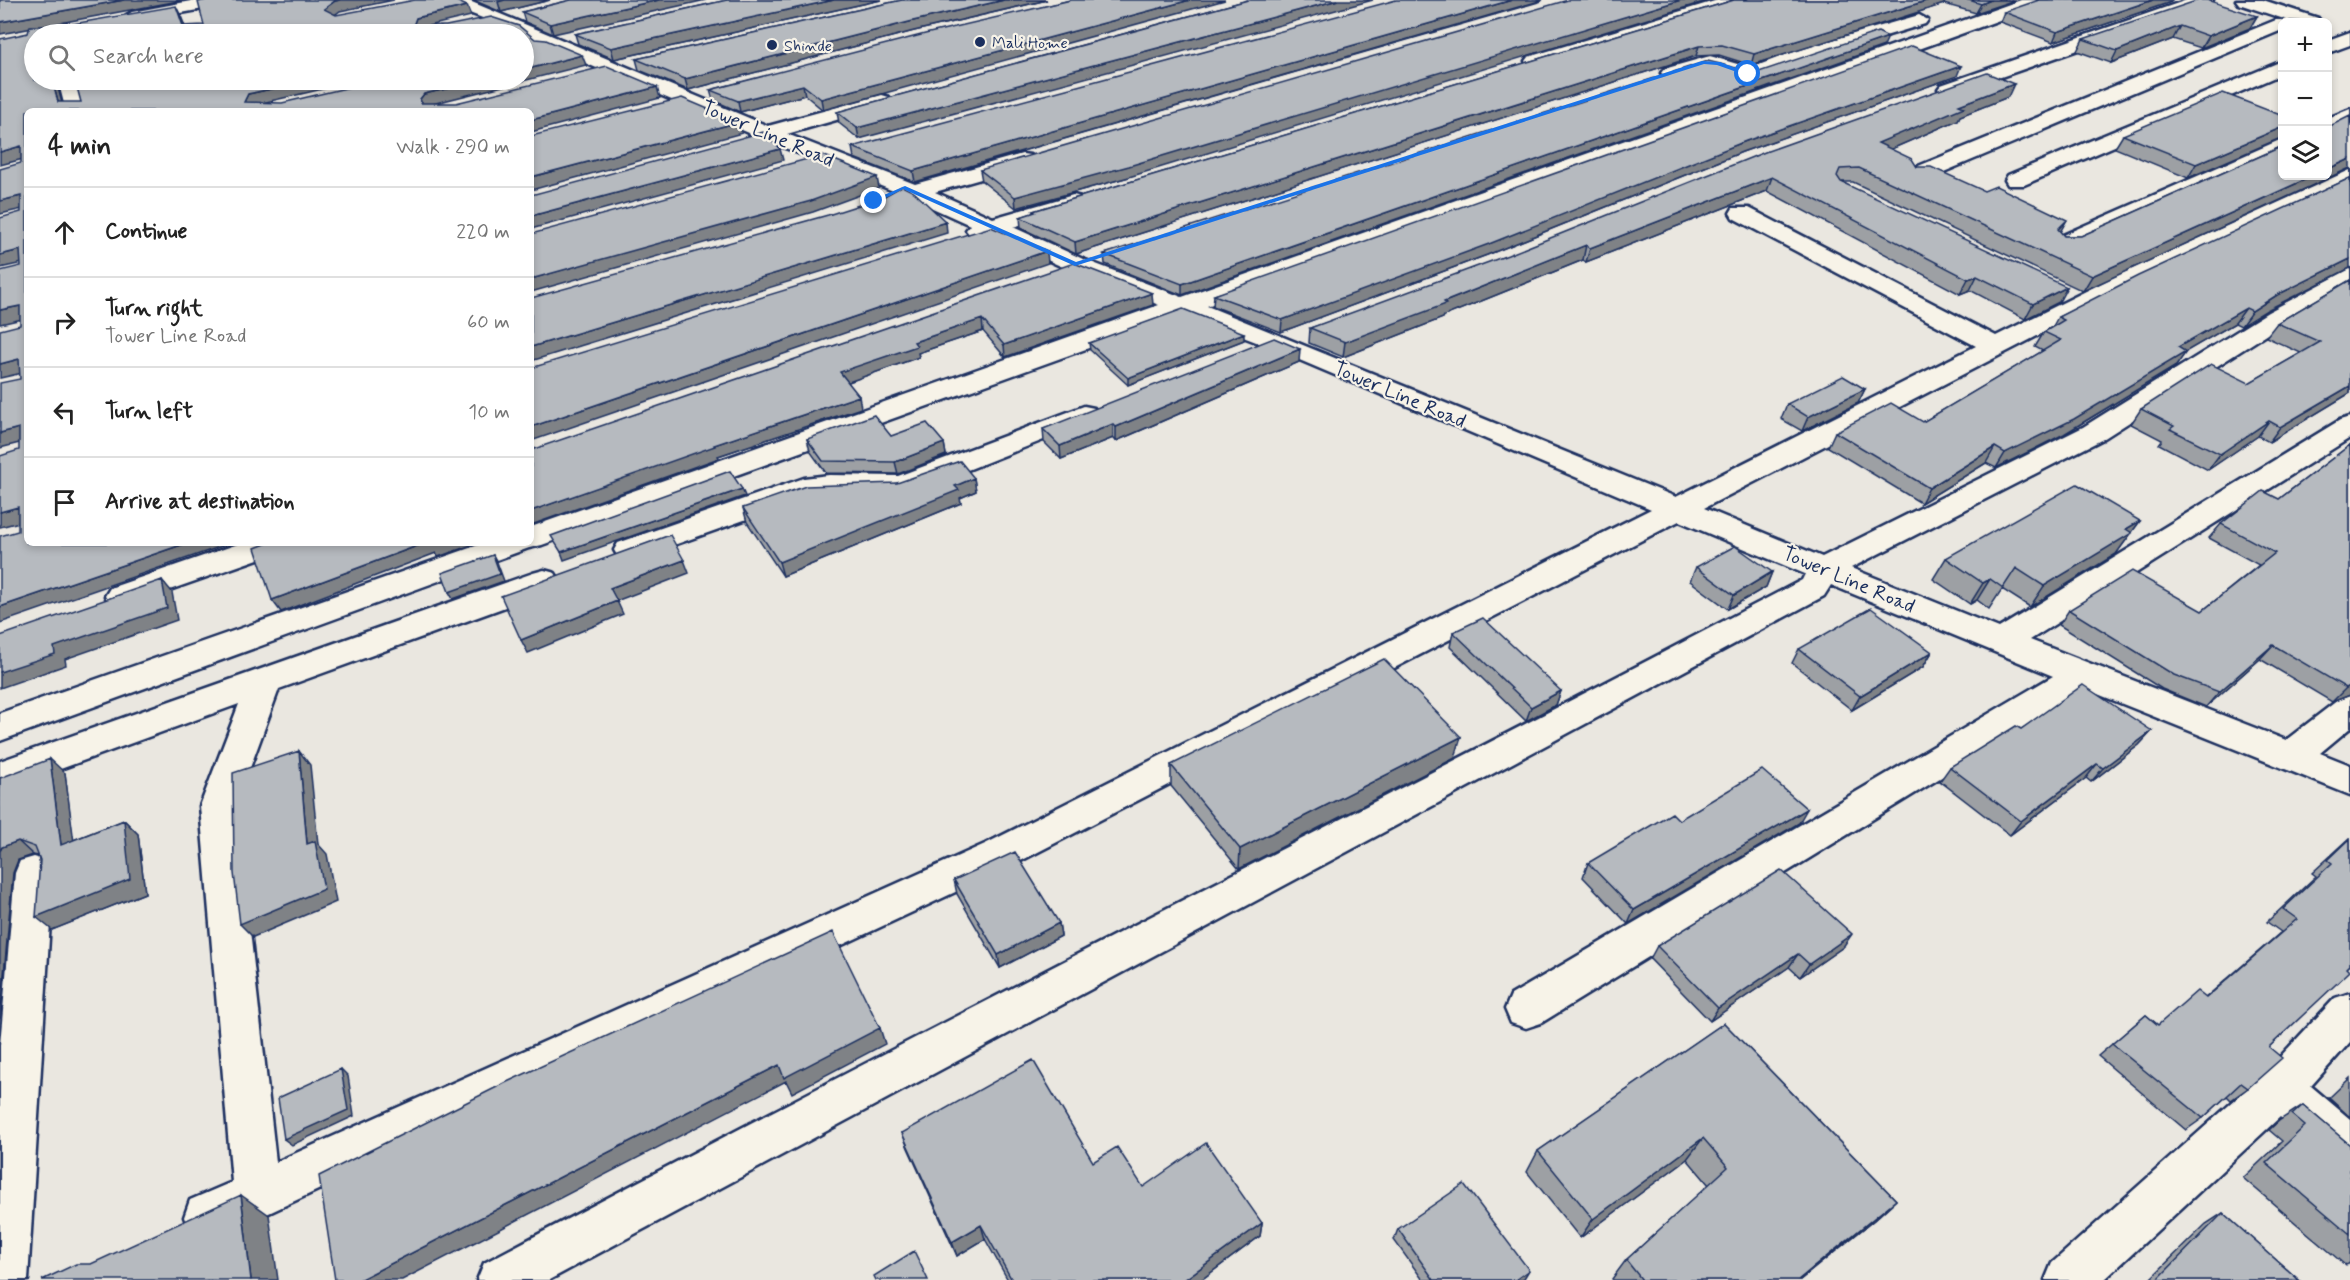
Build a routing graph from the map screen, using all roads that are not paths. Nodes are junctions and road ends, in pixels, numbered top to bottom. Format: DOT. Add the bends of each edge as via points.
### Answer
graph roads {
  1 [pos="225,0"];
  2 [pos="452,0"];
  3 [pos="1737,0"];
  4 [pos="2037,0"];
  5 [pos="2204,0"];
  6 [pos="2245,0"];
  7 [pos="189,7"];
  8 [pos="530,12"];
  9 [pos="1935,15"];
  10 [pos="2285,18"];
  11 [pos="497,19"];
  12 [pos="115,21"];
  13 [pos="196,24"];
  14 [pos="475,24"];
  15 [pos="509,24"];
  16 [pos="2278,28"];
  17 [pos="2332,30"];
  18 [pos="585,34"];
  19 [pos="534,35"];
  20 [pos="2350,37"];
  21 [pos="551,42"];
  22 [pos="2332,45"];
  23 [pos="534,46"];
  24 [pos="648,60"];
  25 [pos="1516,67"];
  26 [pos="613,68"];
  27 [pos="2278,69"];
  28 [pos="580,76"];
  29 [pos="1648,80"];
  30 [pos="71,90"];
  31 [pos="720,90"];
  32 [pos="902,96"];
  33 [pos="1926,97"];
  34 [pos="687,99"];
  35 [pos="653,107"];
  36 [pos="75,108"];
  37 [pos="2350,115"];
  38 [pos="2332,123"];
  39 [pos="766,132"];
  40 [pos="735,142"];
  41 [pos="2278,148"];
  42 [pos="861,149"];
  43 [pos="1036,156"];
  44 [pos="827,159"];
  45 [pos="799,166"];
  46 [pos="1918,174"];
  47 [pos="2350,177"];
  48 [pos="2016,180"];
  49 [pos="908,189"];
  50 [pos="1092,197"];
  51 [pos="874,201"];
  52 [pos="1741,213"];
  53 [pos="990,225"];
  54 [pos="958,239"];
  55 [pos="2064,243"];
  56 [pos="1109,254"];
  57 [pos="1075,264"];
  58 [pos="1042,276"];
  59 [pos="2350,276"];
  60 [pos="1183,305"];
  61 [pos="1312,331"];
  62 [pos="1276,342"];
  63 [pos="1995,346"];
  64 [pos="1240,353"];
  65 [pos="1109,404"];
  66 [pos="2350,426"];
  67 [pos="1675,508"];
  68 [pos="534,537"];
  69 [pos="264,546"];
  70 [pos="508,546"];
  71 [pos="1824,569"];
  72 [pos="98,604"];
  73 [pos="2002,642"];
  74 [pos="2082,675"];
  75 [pos="265,681"];
  76 [pos="2350,709"];
  77 [pos="0,727"];
  78 [pos="2291,756"];
  79 [pos="0,776"];
  80 [pos="2350,780"];
  81 [pos="34,873"];
  82 [pos="1526,1009"];
  83 [pos="2350,1012"];
  84 [pos="2280,1088"];
  85 [pos="2350,1148"];
  86 [pos="256,1195"];
  87 [pos="173,1233"];
  88 [pos="4,1280"];
  89 [pos="501,1280"];
  90 [pos="2069,1280"];
  1 -- 7 [label="street"];
  2 -- 11 [label="street, Tower Line Road"];
  3 -- 25 [label="street"];
  4 -- 60 [label="street"];
  5 -- 33 [label="street"];
  6 -- 10 [label="street"];
  7 -- 12 [label="street"];
  7 -- 13 [label="street"];
  8 -- 11 [label="street"];
  9 -- 29 [label="street" via="1752,74 1710,62"];
  11 -- 14 [label="street"];
  11 -- 15 [label="street, Tower Line Road"];
  16 -- 46 [label="street"];
  17 -- 20 [label="street"];
  18 -- 21 [label="street"];
  19 -- 21 [label="street, Tower Line Road"];
  20 -- 22 [label="street"];
  21 -- 23 [label="street"];
  21 -- 26 [label="street, Tower Line Road"];
  24 -- 26 [label="street"];
  26 -- 28 [label="street"];
  26 -- 34 [label="street, Tower Line Road"];
  27 -- 48 [label="street"];
  30 -- 36 [label="street"];
  31 -- 34 [label="street"];
  32 -- 39 [label="street"];
  34 -- 35 [label="street"];
  34 -- 39 [label="street, Tower Line Road"];
  37 -- 38 [label="street"];
  39 -- 40 [label="street"];
  39 -- 44 [label="street, Tower Line Road"];
  41 -- 55 [label="street"];
  42 -- 44 [label="street"];
  43 -- 49 [label="street"];
  44 -- 45 [label="street"];
  44 -- 49 [label="street, Tower Line Road"];
  47 -- 63 [label="street" via="2073,297"];
  49 -- 51 [label="street"];
  49 -- 53 [label="street, Tower Line Road"];
  50 -- 53 [label="street"];
  52 -- 63 [label="street"];
  53 -- 54 [label="street"];
  53 -- 57 [label="street, Tower Line Road"];
  56 -- 57 [label="street"];
  57 -- 58 [label="street"];
  57 -- 60 [label="street, Tower Line Road"];
  59 -- 71 [label="street" via="2093,432"];
  60 -- 62 [label="street, Tower Line Road"];
  60 -- 68 [label="street"];
  61 -- 62 [label="street"];
  62 -- 64 [label="street"];
  62 -- 67 [label="street, Tower Line Road"];
  63 -- 67 [label="street"];
  65 -- 75 [label="street" via="902,485 828,483 804,489"];
  66 -- 73 [label="street"];
  67 -- 71 [label="street, Tower Line Road"];
  67 -- 86 [label="street" via="998,855"];
  69 -- 72 [label="street"];
  70 -- 77 [label="street"];
  71 -- 73 [label="street, Tower Line Road"];
  71 -- 89 [label="street" via="1813,588"];
  73 -- 74 [label="street, Tower Line Road"];
  74 -- 78 [label="street, Tower Line Road"];
  74 -- 82 [label="street"];
  75 -- 79 [label="street"];
  75 -- 86 [label="street" via="218,806"];
  76 -- 78 [label="street"];
  78 -- 80 [label="street, Tower Line Road"];
  81 -- 88 [label="street"];
  83 -- 84 [label="street"];
  84 -- 85 [label="street"];
  84 -- 90 [label="street"];
  86 -- 87 [label="street"];
}
